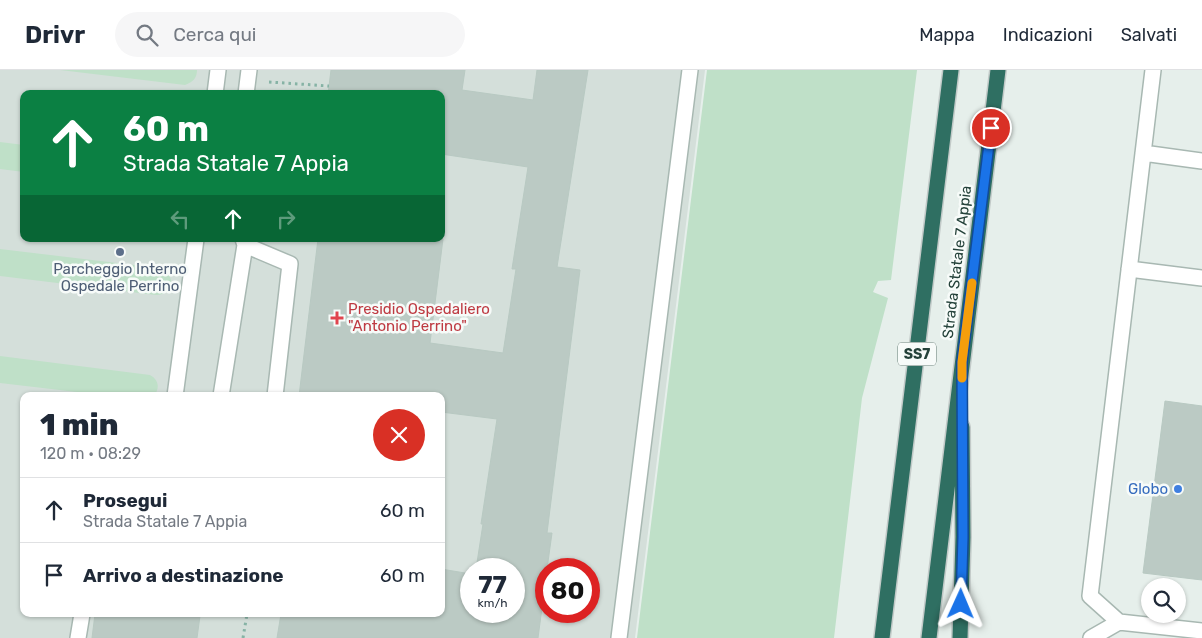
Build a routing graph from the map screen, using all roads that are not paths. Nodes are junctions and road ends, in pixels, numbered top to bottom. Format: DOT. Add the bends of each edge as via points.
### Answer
graph roads {
  1 [pos="218,70"];
  2 [pos="249,70"];
  3 [pos="690,70"];
  4 [pos="951,70"];
  5 [pos="998,70"];
  6 [pos="1153,70"];
  7 [pos="216,90"];
  8 [pos="246,90"];
  9 [pos="1143,154"];
  10 [pos="1202,161"];
  11 [pos="196,242"];
  12 [pos="244,242"];
  13 [pos="1129,269"];
  14 [pos="1202,278"];
  15 [pos="962,362"];
  16 [pos="176,392"];
  17 [pos="222,392"];
  18 [pos="275,392"];
  19 [pos="82,617"];
  20 [pos="1119,622"];
  21 [pos="1202,631"];
  22 [pos="78,638"];
  23 [pos="619,638"];
  24 [pos="882,638"];
  25 [pos="929,638"];
  26 [pos="960,638"];
  27 [pos="1091,638"];
  1 -- 7 [label="lane"];
  2 -- 8 [label="lane"];
  3 -- 23 [label="lane"];
  4 -- 24 [label="highway, Strada Statale 7 Appia / SS7"];
  5 -- 15 [label="highway, Strada Statale 7 Appia"];
  6 -- 9 [label="lane"];
  9 -- 10 [label="lane"];
  9 -- 13 [label="lane"];
  11 -- 16 [label="lane"];
  12 -- 17 [label="lane"];
  12 -- 18 [label="lane" via="290,264"];
  13 -- 14 [label="lane"];
  13 -- 20 [label="lane" via="1090,596"];
  15 -- 25 [label="highway, Strada Statale 7 Appia"];
  15 -- 26 [label="highway"];
  19 -- 22 [label="lane"];
  20 -- 21 [label="lane"];
  20 -- 27 [label="lane"];
}
